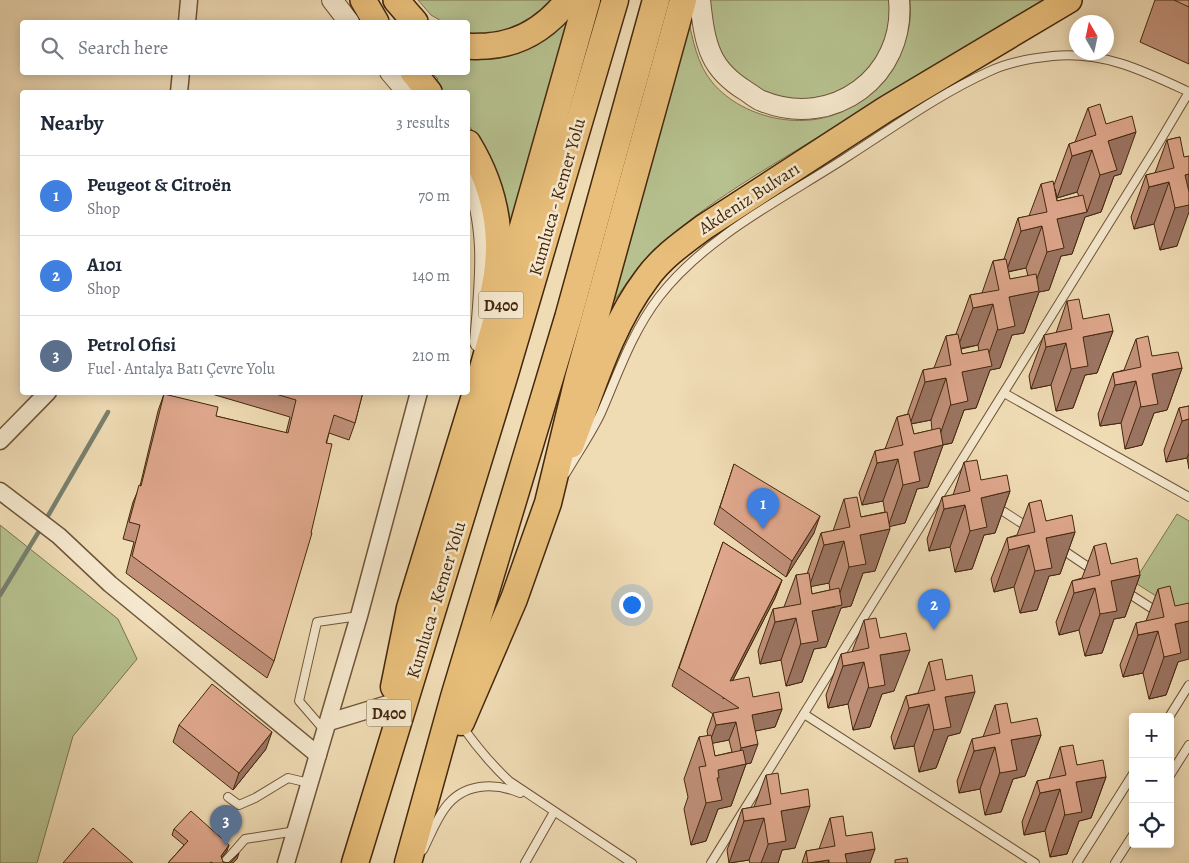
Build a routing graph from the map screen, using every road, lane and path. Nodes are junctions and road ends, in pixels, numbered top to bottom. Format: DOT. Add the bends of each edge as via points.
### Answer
graph roads {
  1 [pos="189,0"];
  2 [pos="332,0"];
  3 [pos="363,0"];
  4 [pos="396,0"];
  5 [pos="568,0"];
  6 [pos="588,0"];
  7 [pos="615,0"];
  8 [pos="656,0"];
  9 [pos="683,0"];
  10 [pos="700,0"];
  11 [pos="900,0"];
  12 [pos="1069,0"];
  13 [pos="186,20"];
  14 [pos="347,20"];
  15 [pos="375,20"];
  16 [pos="414,20"];
  17 [pos="470,46"];
  18 [pos="181,75"];
  19 [pos="393,75"];
  20 [pos="415,75"];
  21 [pos="178,90"];
  22 [pos="405,90"];
  23 [pos="427,90"];
  24 [pos="1189,92"];
  25 [pos="470,147"];
  26 [pos="1148,161"];
  27 [pos="1156,164"];
  28 [pos="470,176"];
  29 [pos="480,342"];
  30 [pos="470,379"];
  31 [pos="1004,393"];
  32 [pos="45,395"];
  33 [pos="418,395"];
  34 [pos="465,395"];
  35 [pos="0,441"];
  36 [pos="952,477"];
  37 [pos="960,483"];
  38 [pos="0,490"];
  39 [pos="1189,497"];
  40 [pos="984,499"];
  41 [pos="548,503"];
  42 [pos="1033,531"];
  43 [pos="1050,542"];
  44 [pos="1099,574"];
  45 [pos="1115,585"];
  46 [pos="410,608"];
  47 [pos="359,616"];
  48 [pos="1164,617"];
  49 [pos="1189,685"];
  50 [pos="391,703"];
  51 [pos="457,712"];
  52 [pos="1172,713"];
  53 [pos="804,714"];
  54 [pos="327,727"];
  55 [pos="1189,745"];
  56 [pos="318,755"];
  57 [pos="1174,769"];
  58 [pos="1129,780"];
  59 [pos="309,783"];
  60 [pos="228,798"];
  61 [pos="538,801"];
  62 [pos="554,812"];
  63 [pos="369,818"];
  64 [pos="296,831"];
  65 [pos="1129,841"];
  66 [pos="414,859"];
  67 [pos="224,863"];
  68 [pos="286,863"];
  69 [pos="355,863"];
  70 [pos="525,863"];
  71 [pos="632,863"];
  72 [pos="711,863"];
  73 [pos="1035,863"];
  74 [pos="1077,863"];
  75 [pos="1115,863"];
  1 -- 13 [label="street"];
  2 -- 14 [label="street"];
  3 -- 15 [label="main road"];
  4 -- 16 [label="main road"];
  5 -- 17 [label="main road" via="554,17 535,31 505,45"];
  6 -- 46 [label="highway, Kumluca - Kemer Yolu / D400" via="478,386"];
  7 -- 63 [label="highway, Kumluca - Kemer Yolu / D400"];
  8 -- 51 [label="highway"];
  9 -- 41 [label="highway" via="578,379"];
  10 -- 11 [label="street" via="712,56 732,83 762,101 791,109 823,108 851,96 877,77 894,48 901,18"];
  12 -- 41 [label="main road, Akdeniz Bulvarı" via="886,109 704,226 676,248 647,277 624,315 605,353"];
  18 -- 21 [label="street"];
  19 -- 22 [label="street"];
  20 -- 23 [label="main road"];
  24 -- 26 [label="lane"];
  24 -- 41 [label="lane" via="1111,60 1081,54 1020,61 992,70 948,92 728,233 688,264 658,298 636,333 600,416"];
  25 -- 29 [label="main road" via="493,197 499,241 495,288"];
  26 -- 27 [label="lane"];
  26 -- 31 [label="lane"];
  28 -- 29 [label="street" via="483,219 486,251"];
  29 -- 30 [label="main road"];
  31 -- 36 [label="lane"];
  31 -- 39 [label="lane"];
  32 -- 35 [label="street"];
  33 -- 47 [label="street"];
  34 -- 46 [label="main road" via="433,505"];
  36 -- 37 [label="lane"];
  36 -- 53 [label="lane"];
  38 -- 56 [label="street"];
  40 -- 42 [label="lane"];
  41 -- 51 [label="highway" via="514,599"];
  43 -- 44 [label="lane"];
  45 -- 48 [label="lane"];
  46 -- 50 [label="highway, Kumluca - Kemer Yolu / D400"];
  47 -- 54 [label="street"];
  47 -- 54 [label="lane" via="317,622 299,702"];
  49 -- 52 [label="lane"];
  50 -- 54 [label="street"];
  50 -- 63 [label="highway, Kumluca - Kemer Yolu / D400"];
  51 -- 61 [label="lane" via="478,749 492,766"];
  51 -- 66 [label="highway" via="422,812"];
  53 -- 72 [label="lane"];
  53 -- 73 [label="lane"];
  54 -- 56 [label="street"];
  55 -- 57 [label="lane"];
  56 -- 59 [label="street"];
  58 -- 74 [label="lane"];
  59 -- 60 [label="lane" via="288,778 239,805"];
  59 -- 64 [label="street"];
  61 -- 62 [label="lane"];
  61 -- 66 [label="lane" via="509,788 486,785 463,791 446,807"];
  62 -- 70 [label="lane"];
  62 -- 71 [label="lane"];
  63 -- 69 [label="highway, D400"];
  64 -- 67 [label="lane" via="245,839"];
  64 -- 68 [label="street"];
  65 -- 75 [label="lane"];
}
